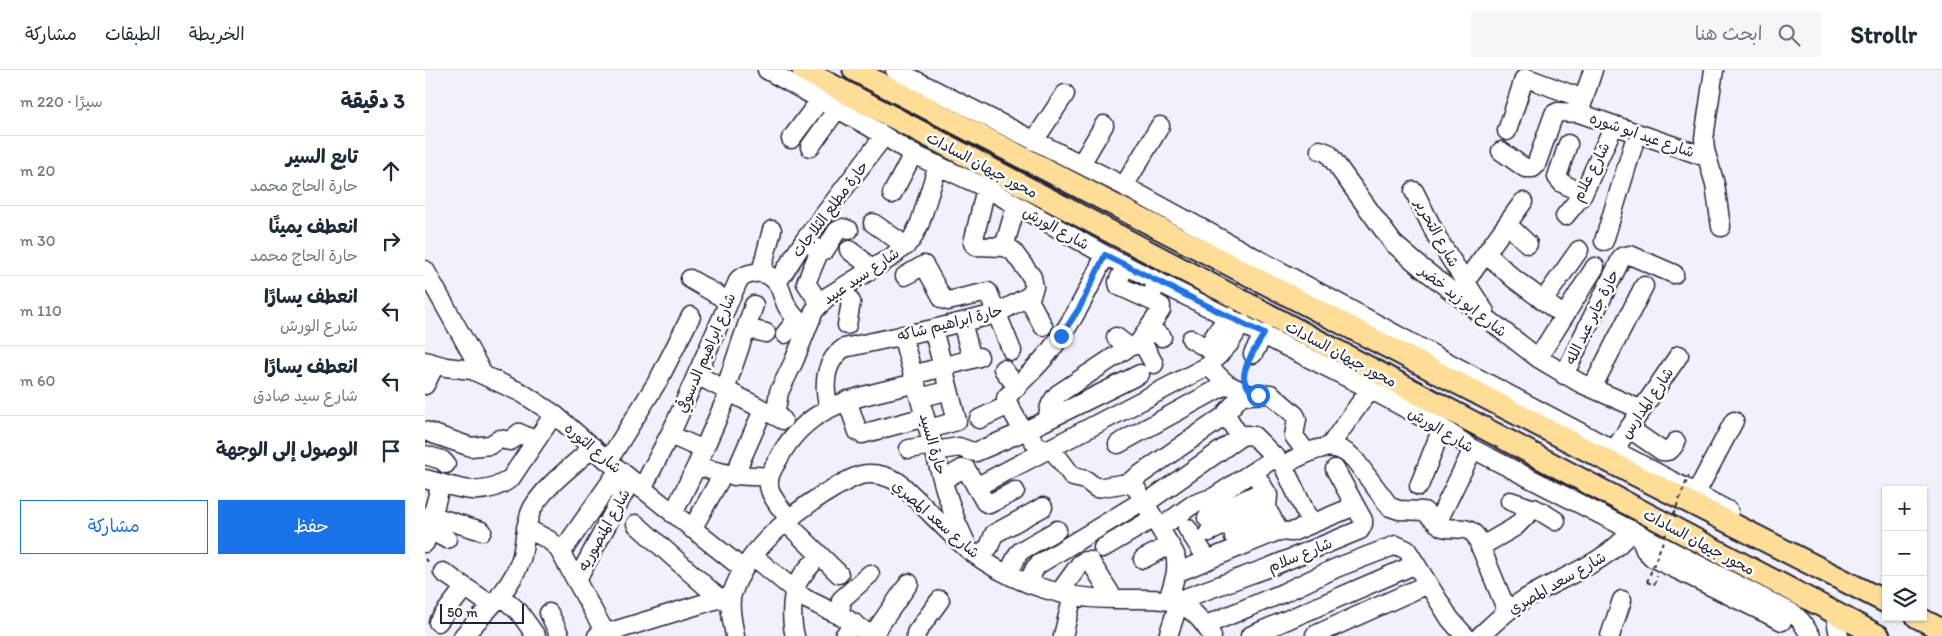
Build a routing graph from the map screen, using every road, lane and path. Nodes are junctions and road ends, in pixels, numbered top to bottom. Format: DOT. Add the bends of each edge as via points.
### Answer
graph roads {
  1 [pos="767,70"];
  2 [pos="803,70"];
  3 [pos="854,70"];
  4 [pos="895,70"];
  5 [pos="1593,70"];
  6 [pos="1714,70"];
  7 [pos="1065,94"];
  8 [pos="821,100"];
  9 [pos="1581,106"];
  10 [pos="837,109"];
  11 [pos="1103,125"];
  12 [pos="1614,125"];
  13 [pos="1160,126"];
  14 [pos="1507,131"];
  15 [pos="1637,133"];
  16 [pos="885,136"];
  17 [pos="791,139"];
  18 [pos="1034,141"];
  19 [pos="1567,144"];
  20 [pos="810,147"];
  21 [pos="1320,150"];
  22 [pos="1501,151"];
  23 [pos="913,154"];
  24 [pos="1706,157"];
  25 [pos="1081,164"];
  26 [pos="938,165"];
  27 [pos="1124,186"];
  28 [pos="986,188"];
  29 [pos="1414,191"];
  30 [pos="892,194"];
  31 [pos="1583,194"];
  32 [pos="1523,202"];
  33 [pos="1016,206"];
  34 [pos="1565,216"];
  35 [pos="873,223"];
  36 [pos="818,224"];
  37 [pos="1507,224"];
  38 [pos="1721,227"];
  39 [pos="773,230"];
  40 [pos="804,240"];
  41 [pos="1604,241"];
  42 [pos="1528,244"];
  43 [pos="1004,247"];
  44 [pos="820,250"];
  45 [pos="849,250"];
  46 [pos="1579,250"];
  47 [pos="899,251"];
  48 [pos="1485,253"];
  49 [pos="1105,255"];
  50 [pos="1125,265"];
  51 [pos="1595,267"];
  52 [pos="870,269"];
  53 [pos="425,270"];
  54 [pos="761,272"];
  55 [pos="1674,274"];
  56 [pos="690,279"];
  57 [pos="1159,282"];
  58 [pos="1465,282"];
  59 [pos="777,283"];
  60 [pos="1644,286"];
  61 [pos="842,288"];
  62 [pos="1028,298"];
  63 [pos="728,301"];
  64 [pos="1152,301"];
  65 [pos="1543,301"];
  66 [pos="820,304"];
  67 [pos="754,305"];
  68 [pos="996,314"];
  69 [pos="691,316"];
  70 [pos="1564,316"];
  71 [pos="1235,320"];
  72 [pos="962,322"];
  73 [pos="801,324"];
  74 [pos="847,325"];
  75 [pos="1493,325"];
  76 [pos="1043,326"];
  77 [pos="933,329"];
  78 [pos="717,330"];
  79 [pos="766,333"];
  80 [pos="744,334"];
  81 [pos="785,334"];
  82 [pos="1264,334"];
  83 [pos="902,335"];
  84 [pos="1139,338"];
  85 [pos="1213,338"];
  86 [pos="1191,339"];
  87 [pos="1012,351"];
  88 [pos="1253,354"];
  89 [pos="1679,355"];
  90 [pos="1538,358"];
  91 [pos="1214,361"];
  92 [pos="430,363"];
  93 [pos="942,367"];
  94 [pos="1003,369"];
  95 [pos="483,374"];
  96 [pos="697,375"];
  97 [pos="1565,375"];
  98 [pos="425,384"];
  99 [pos="1227,384"];
  100 [pos="916,385"];
  101 [pos="1017,387"];
  102 [pos="1592,388"];
  103 [pos="949,390"];
  104 [pos="1370,390"];
  105 [pos="727,391"];
  106 [pos="1249,394"];
  107 [pos="847,400"];
  108 [pos="1009,405"];
  109 [pos="829,408"];
  110 [pos="1642,410"];
  111 [pos="769,413"];
  112 [pos="554,414"];
  113 [pos="1226,415"];
  114 [pos="979,419"];
  115 [pos="1048,419"];
  116 [pos="1734,421"];
  117 [pos="799,428"];
  118 [pos="1442,428"];
  119 [pos="1630,429"];
  120 [pos="425,431"];
  121 [pos="1025,431"];
  122 [pos="670,435"];
  123 [pos="931,435"];
  124 [pos="1240,438"];
  125 [pos="537,441"];
  126 [pos="1676,442"];
  127 [pos="1118,444"];
  128 [pos="593,447"];
  129 [pos="1329,447"];
  130 [pos="909,449"];
  131 [pos="1473,449"];
  132 [pos="1614,450"];
  133 [pos="1048,451"];
  134 [pos="1307,453"];
  135 [pos="425,455"];
  136 [pos="701,458"];
  137 [pos="1280,461"];
  138 [pos="446,464"];
  139 [pos="1335,469"];
  140 [pos="1254,472"];
  141 [pos="1689,474"];
  142 [pos="625,475"];
  143 [pos="729,475"];
  144 [pos="769,476"];
  145 [pos="943,480"];
  146 [pos="433,481"];
  147 [pos="1128,483"];
  148 [pos="1419,486"];
  149 [pos="976,487"];
  150 [pos="1015,491"];
  151 [pos="1696,493"];
  152 [pos="1510,501"];
  153 [pos="1043,506"];
  154 [pos="1355,506"];
  155 [pos="1534,508"];
  156 [pos="1270,511"];
  157 [pos="1151,512"];
  158 [pos="673,514"];
  159 [pos="787,521"];
  160 [pos="1556,521"];
  161 [pos="429,522"];
  162 [pos="1437,523"];
  163 [pos="636,524"];
  164 [pos="1311,524"];
  165 [pos="1208,525"];
  166 [pos="525,528"];
  167 [pos="1187,528"];
  168 [pos="692,529"];
  169 [pos="482,531"];
  170 [pos="1636,532"];
  171 [pos="447,539"];
  172 [pos="1170,545"];
  173 [pos="1324,546"];
  174 [pos="1480,547"];
  175 [pos="1103,548"];
  176 [pos="1061,551"];
  177 [pos="561,553"];
  178 [pos="974,553"];
  179 [pos="1205,556"];
  180 [pos="1143,559"];
  181 [pos="1801,560"];
  182 [pos="748,563"];
  183 [pos="1416,564"];
  184 [pos="811,565"];
  185 [pos="1270,567"];
  186 [pos="1336,568"];
  187 [pos="443,572"];
  188 [pos="1176,573"];
  189 [pos="839,574"];
  190 [pos="870,574"];
  191 [pos="1008,574"];
  192 [pos="577,580"];
  193 [pos="909,583"];
  194 [pos="1028,583"];
  195 [pos="1429,584"];
  196 [pos="1654,585"];
  197 [pos="465,587"];
  198 [pos="795,590"];
  199 [pos="1283,593"];
  200 [pos="1066,594"];
  201 [pos="725,597"];
  202 [pos="1115,599"];
  203 [pos="495,600"];
  204 [pos="940,600"];
  205 [pos="1622,600"];
  206 [pos="1882,600"];
  207 [pos="1174,602"];
  208 [pos="1507,611"];
  209 [pos="549,614"];
  210 [pos="837,614"];
  211 [pos="1835,614"];
  212 [pos="1925,621"];
  213 [pos="438,622"];
  214 [pos="849,630"];
  215 [pos="1942,630"];
  216 [pos="1209,631"];
  217 [pos="1808,633"];
  218 [pos="1259,634"];
  219 [pos="602,635"];
  220 [pos="1315,635"];
  221 [pos="1460,635"];
  222 [pos="463,636"];
  223 [pos="537,636"];
  224 [pos="559,636"];
  225 [pos="735,636"];
  226 [pos="795,636"];
  227 [pos="872,636"];
  228 [pos="916,636"];
  229 [pos="1063,636"];
  230 [pos="1168,636"];
  231 [pos="1480,636"];
  232 [pos="1610,636"];
  233 [pos="1839,636"];
  234 [pos="1879,636"];
  1 -- 8 [label="street, شارع الورش"];
  2 -- 211 [label="main road, محور جيهان السادات"];
  3 -- 181 [label="main road, محور جيهان السادات"];
  4 -- 18 [label="street"];
  5 -- 9 [label="street, شارع عيد ابو شوره"];
  6 -- 24 [label="street" via="1704,138"];
  7 -- 18 [label="street"];
  8 -- 10 [label="street, شارع الورش"];
  8 -- 17 [label="street"];
  9 -- 12 [label="street, شارع عيد ابو شوره"];
  9 -- 14 [label="street" via="1524,79"];
  9 -- 22 [label="street, شارع عيد ابو شوره" via="1554,114 1533,168 1525,168"];
  10 -- 16 [label="street, شارع الورش"];
  10 -- 20 [label="street"];
  11 -- 25 [label="street"];
  12 -- 15 [label="street, شارع عيد ابو شوره"];
  12 -- 31 [label="street, شارع علام"];
  13 -- 27 [label="street"];
  15 -- 24 [label="street, شارع عيد ابو شوره"];
  15 -- 41 [label="street"];
  16 -- 23 [label="street, شارع الورش"];
  16 -- 36 [label="street, حارة مطلع الثلاجات"];
  18 -- 25 [label="street"];
  19 -- 31 [label="street" via="1557,177"];
  21 -- 75 [label="street, شارع ابو زيد خضر" via="1328,153 1393,243"];
  23 -- 26 [label="street, شارع الورش"];
  23 -- 30 [label="street"];
  24 -- 38 [label="street" via="1715,184"];
  25 -- 27 [label="street"];
  26 -- 28 [label="street, شارع الورش"];
  26 -- 47 [label="street, شارع سيد عبيد" via="917,232"];
  27 -- 132 [label="street"];
  28 -- 33 [label="street, شارع الورش"];
  28 -- 43 [label="street" via="973,243 976,246"];
  29 -- 58 [label="street, شارع التحرير"];
  31 -- 34 [label="street, شارع علام"];
  32 -- 37 [label="street"];
  33 -- 43 [label="street"];
  33 -- 49 [label="street, شارع الورش"];
  35 -- 47 [label="street"];
  36 -- 40 [label="street, حارة مطلع الثلاجات"];
  36 -- 44 [label="street" via="841,233 825,250"];
  37 -- 42 [label="street"];
  37 -- 48 [label="street"];
  39 -- 54 [label="street"];
  40 -- 44 [label="street"];
  40 -- 59 [label="street, حارة مطلع الثلاجات"];
  43 -- 62 [label="street" via="1012,250 1032,277 1033,292"];
  44 -- 66 [label="street" via="806,283"];
  45 -- 52 [label="street"];
  46 -- 65 [label="street"];
  47 -- 52 [label="street, شارع سيد عبيد"];
  47 -- 68 [label="street" via="907,282 926,266 945,300 986,291"];
  48 -- 58 [label="street"];
  48 -- 65 [label="street"];
  49 -- 50 [label="street, شارع الورش"];
  49 -- 101 [label="street" via="1080,307 1061,336"];
  50 -- 57 [label="street, شارع الورش"];
  50 -- 64 [label="street" via="1119,286"];
  51 -- 70 [label="street"];
  52 -- 61 [label="street, شارع سيد عبيد"];
  53 -- 95 [label="street"];
  54 -- 59 [label="street"];
  54 -- 63 [label="street, شارع ابراهيم الدسوقي" via="746,274 739,279"];
  55 -- 97 [label="street, حارة جابر عبد الله" via="1630,255 1622,257"];
  56 -- 63 [label="street"];
  57 -- 64 [label="street" via="1151,293"];
  57 -- 71 [label="street, شارع الورش"];
  58 -- 75 [label="street, شارع التحرير"];
  59 -- 73 [label="street" via="787,308"];
  60 -- 102 [label="street"];
  61 -- 66 [label="street, شارع سيد عبيد"];
  61 -- 74 [label="street" via="851,302"];
  62 -- 68 [label="street, حارة ابراهيم شاكه"];
  62 -- 76 [label="street"];
  63 -- 78 [label="street, شارع ابراهيم الدسوقي"];
  64 -- 84 [label="street" via="1162,308"];
  65 -- 70 [label="street"];
  66 -- 73 [label="street, شارع سيد عبيد"];
  67 -- 80 [label="street"];
  68 -- 72 [label="street, حارة ابراهيم شاكه"];
  68 -- 87 [label="street"];
  69 -- 142 [label="street" via="659,380"];
  70 -- 90 [label="street"];
  71 -- 82 [label="street, شارع الورش"];
  71 -- 85 [label="street"];
  71 -- 91 [label="street"];
  72 -- 77 [label="street, حارة ابراهيم شاكه"];
  72 -- 93 [label="street" via="975,358"];
  73 -- 81 [label="street"];
  73 -- 111 [label="street, شارع سيد عبيد" via="794,361"];
  75 -- 90 [label="street, شارع ابو زيد خضر"];
  77 -- 83 [label="street, حارة ابراهيم شاكه"];
  77 -- 93 [label="street"];
  78 -- 80 [label="street"];
  78 -- 96 [label="street, شارع ابراهيم الدسوقي"];
  79 -- 80 [label="street"];
  80 -- 105 [label="street"];
  82 -- 88 [label="street"];
  82 -- 104 [label="street, شارع الورش"];
  83 -- 100 [label="street, حارة السيد"];
  83 -- 109 [label="street, حارة ابراهيم شاكه" via="852,345 837,352 825,383"];
  84 -- 115 [label="street" via="1058,394 1051,401"];
  84 -- 115 [label="street" via="1147,369"];
  86 -- 91 [label="street"];
  88 -- 106 [label="path" via="1244,375"];
  89 -- 110 [label="street, شارع المدارس"];
  90 -- 97 [label="street, شارع ابو زيد خضر"];
  91 -- 99 [label="street"];
  91 -- 133 [label="street"];
  92 -- 95 [label="street, شارع الثوره"];
  92 -- 98 [label="street"];
  93 -- 100 [label="street"];
  93 -- 103 [label="street"];
  94 -- 101 [label="street"];
  95 -- 112 [label="street, شارع الثوره" via="523,393"];
  96 -- 105 [label="street"];
  96 -- 122 [label="street, شارع ابراهيم الدسوقي"];
  97 -- 102 [label="street, شارع ابو زيد خضر"];
  99 -- 106 [label="street"];
  99 -- 127 [label="street"];
  100 -- 103 [label="street"];
  100 -- 107 [label="street"];
  100 -- 123 [label="street, حارة السيد"];
  101 -- 108 [label="street" via="1006,398"];
  102 -- 110 [label="street, شارع ابو زيد خضر"];
  103 -- 123 [label="street" via="957,421"];
  104 -- 118 [label="street, شارع الورش"];
  104 -- 129 [label="street"];
  105 -- 111 [label="street"];
  105 -- 136 [label="street"];
  106 -- 113 [label="street"];
  106 -- 134 [label="street" via="1271,394 1295,415 1294,436"];
  107 -- 109 [label="street"];
  107 -- 123 [label="street" via="858,432 862,434"];
  108 -- 114 [label="street"];
  108 -- 121 [label="street"];
  109 -- 117 [label="street"];
  110 -- 119 [label="street, شارع المدارس"];
  111 -- 117 [label="street"];
  111 -- 143 [label="street, شارع سيد عبيد"];
  112 -- 125 [label="street"];
  112 -- 128 [label="street, شارع الثوره"];
  113 -- 124 [label="street"];
  113 -- 147 [label="street"];
  115 -- 121 [label="street"];
  116 -- 151 [label="street"];
  117 -- 144 [label="street"];
  118 -- 131 [label="street, شارع الورش"];
  118 -- 148 [label="street"];
  119 -- 126 [label="street" via="1661,451 1667,452"];
  119 -- 132 [label="street, شارع المدارس"];
  120 -- 125 [label="street" via="471,447 490,445 500,439 510,441 519,433"];
  121 -- 123 [label="street" via="976,452"];
  121 -- 133 [label="street" via="1036,445"];
  122 -- 136 [label="street"];
  122 -- 142 [label="street, شارع ابراهيم الدسوقي"];
  123 -- 130 [label="street"];
  123 -- 145 [label="street, حارة السيد"];
  124 -- 137 [label="street" via="1254,436"];
  124 -- 157 [label="street"];
  125 -- 146 [label="street" via="511,478 496,487 479,491"];
  128 -- 142 [label="street, شارع الثوره"];
  128 -- 166 [label="street" via="545,491"];
  129 -- 134 [label="street"];
  129 -- 162 [label="street" via="1349,454 1390,508 1424,511"];
  131 -- 162 [label="street"];
  131 -- 170 [label="street, شارع الورش"];
  132 -- 151 [label="street"];
  133 -- 147 [label="street" via="1059,457 1073,477 1086,480 1096,488"];
  133 -- 149 [label="street"];
  134 -- 137 [label="street"];
  135 -- 138 [label="street"];
  136 -- 143 [label="street"];
  136 -- 158 [label="street"];
  137 -- 140 [label="street"];
  137 -- 164 [label="street"];
  139 -- 154 [label="street, شارع سلام"];
  140 -- 156 [label="street"];
  140 -- 157 [label="street" via="1209,501"];
  141 -- 196 [label="path, bridge" via="1647,582"];
  142 -- 158 [label="street, شارع الثوره"];
  142 -- 177 [label="street"];
  142 -- 192 [label="street, شارع المنصوريه"];
  143 -- 144 [label="street"];
  143 -- 168 [label="street, شارع سيد عبيد"];
  144 -- 159 [label="street" via="773,497"];
  145 -- 149 [label="street" via="966,469"];
  145 -- 178 [label="street, حارة السيد" via="956,521"];
  146 -- 161 [label="street"];
  147 -- 157 [label="street" via="1136,488"];
  149 -- 150 [label="street" via="989,504"];
  151 -- 181 [label="street" via="1770,534"];
  152 -- 155 [label="street"];
  153 -- 178 [label="street" via="994,534 989,547"];
  154 -- 164 [label="street"];
  154 -- 173 [label="street, شارع سلام" via="1363,527"];
  155 -- 160 [label="street"];
  155 -- 174 [label="street" via="1515,527"];
  156 -- 164 [label="street" via="1292,532"];
  156 -- 165 [label="street"];
  156 -- 179 [label="street"];
  157 -- 172 [label="street"];
  157 -- 175 [label="street"];
  157 -- 176 [label="street"];
  158 -- 168 [label="street, شارع الثوره"];
  159 -- 178 [label="street, شارع سعد المصري" via="850,479 881,475 898,482"];
  159 -- 182 [label="street, شارع سعد المصري"];
  159 -- 189 [label="street"];
  161 -- 169 [label="street"];
  161 -- 171 [label="street"];
  162 -- 174 [label="street" via="1445,529 1467,529 1476,536"];
  163 -- 201 [label="street"];
  166 -- 177 [label="street" via="549,540"];
  166 -- 203 [label="street" via="517,569"];
  167 -- 179 [label="street"];
  168 -- 182 [label="street, شارع الثوره"];
  170 -- 208 [label="street, شارع سعد المصري" via="1608,554"];
  170 -- 217 [label="street" via="1653,558"];
  172 -- 180 [label="street"];
  172 -- 188 [label="street" via="1175,554"];
  173 -- 185 [label="street, شارع سلام"];
  173 -- 186 [label="street"];
  174 -- 208 [label="street"];
  176 -- 191 [label="street" via="1053,532 1022,550"];
  176 -- 194 [label="street" via="1035,568"];
  177 -- 192 [label="street"];
  178 -- 191 [label="street, شارع سعد المصري"];
  179 -- 188 [label="street"];
  181 -- 206 [label="main road, محور جيهان السادات"];
  182 -- 198 [label="street, شارع الثوره"];
  182 -- 201 [label="street, شارع سعد المصري"];
  183 -- 186 [label="street" via="1407,550 1396,545"];
  183 -- 195 [label="street"];
  183 -- 218 [label="street"];
  184 -- 198 [label="street"];
  185 -- 199 [label="street"];
  185 -- 207 [label="street, شارع سلام"];
  186 -- 199 [label="street"];
  187 -- 197 [label="street"];
  188 -- 207 [label="street"];
  190 -- 210 [label="street" via="841,600"];
  191 -- 194 [label="street, شارع سعد المصري"];
  192 -- 219 [label="street"];
  193 -- 227 [label="street"];
  194 -- 200 [label="street, شارع سعد المصري"];
  195 -- 220 [label="street"];
  195 -- 221 [label="street"];
  197 -- 203 [label="street"];
  197 -- 213 [label="street"];
  198 -- 210 [label="street, شارع الثوره"];
  198 -- 226 [label="street"];
  199 -- 216 [label="street"];
  200 -- 202 [label="street, شارع سعد المصري"];
  200 -- 202 [label="street" via="1080,564 1090,561"];
  200 -- 229 [label="street"];
  201 -- 219 [label="street"];
  201 -- 225 [label="street, شارع سعد المصري"];
  202 -- 207 [label="street, شارع سعد المصري"];
  203 -- 222 [label="street"];
  203 -- 223 [label="street" via="519,612"];
  204 -- 228 [label="street"];
  205 -- 232 [label="street"];
  207 -- 216 [label="street" via="1190,610"];
  207 -- 230 [label="street"];
  208 -- 231 [label="street, شارع سعد المصري"];
  209 -- 224 [label="street"];
  210 -- 214 [label="street, شارع الثوره"];
  211 -- 233 [label="street"];
  211 -- 234 [label="main road, محور جيهان السادات"];
  212 -- 215 [label="main road"];
  214 -- 227 [label="street, شارع الثوره"];
}
